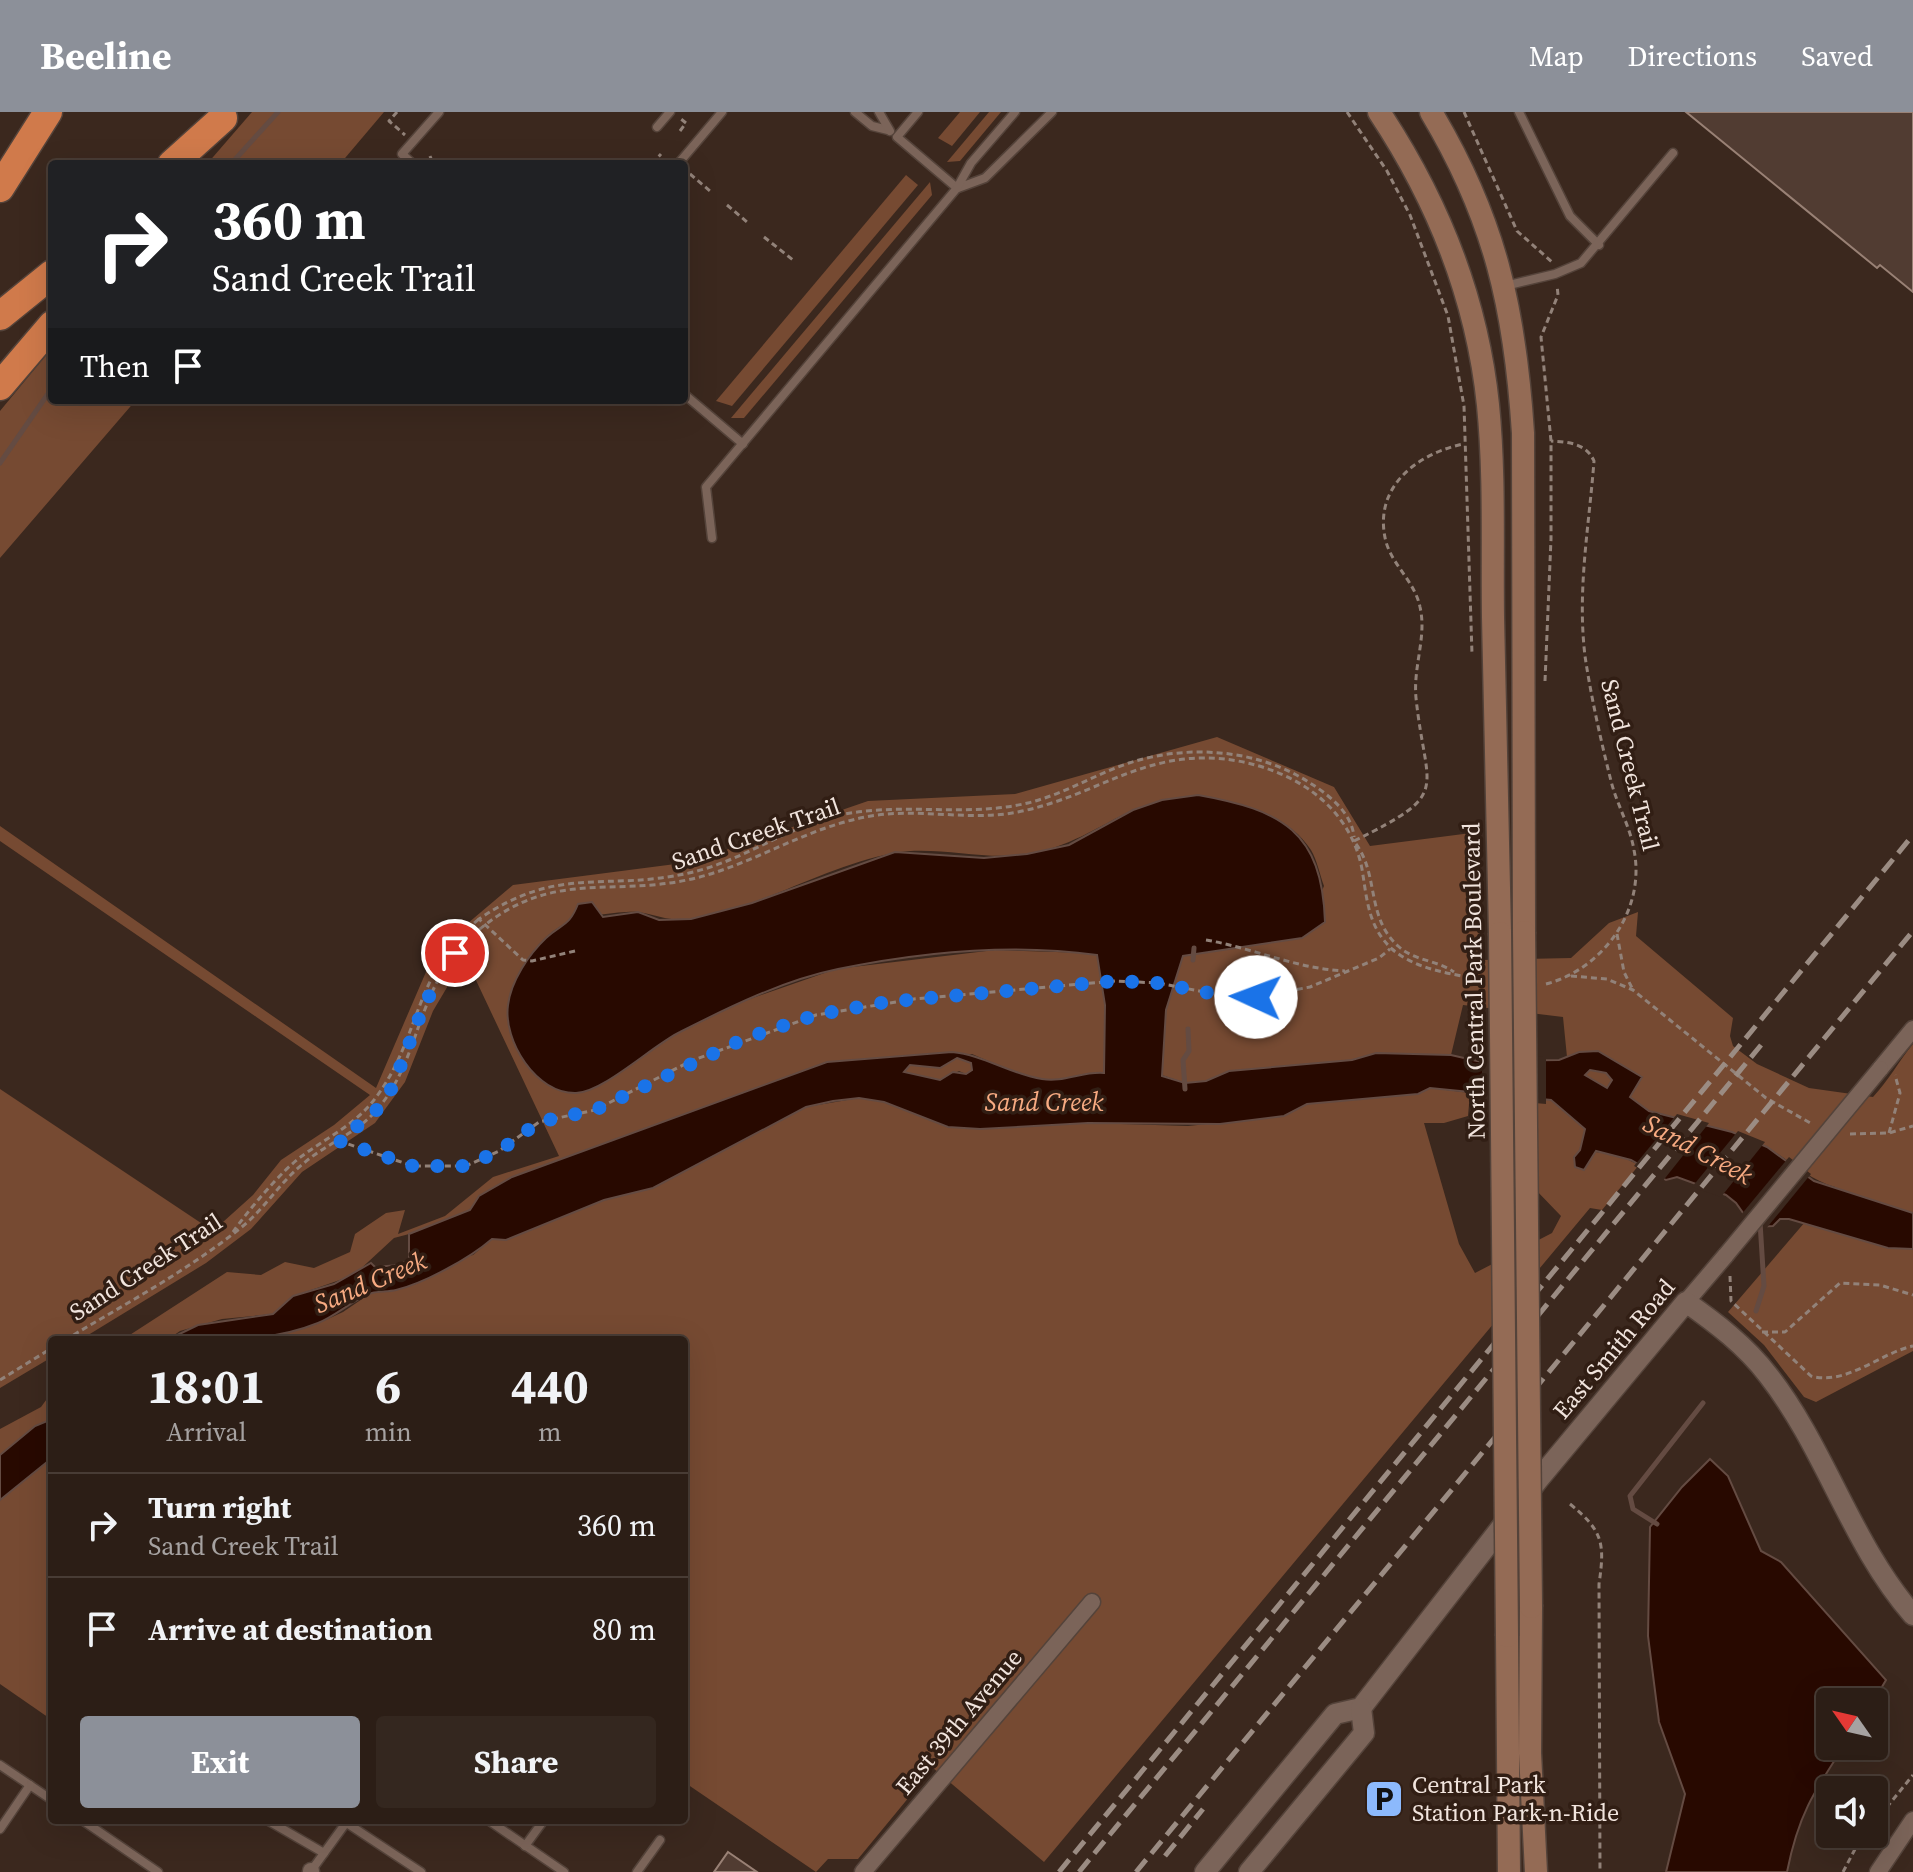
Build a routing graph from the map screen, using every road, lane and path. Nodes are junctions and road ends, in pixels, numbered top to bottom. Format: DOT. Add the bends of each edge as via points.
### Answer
graph roads {
  1 [pos="48,112"];
  2 [pos="397,112"];
  3 [pos="439,112"];
  4 [pos="670,112"];
  5 [pos="722,112"];
  6 [pos="855,112"];
  7 [pos="879,112"];
  8 [pos="918,112"];
  9 [pos="1015,112"];
  10 [pos="1052,112"];
  11 [pos="1347,112"];
  12 [pos="1379,112"];
  13 [pos="1431,112"];
  14 [pos="1464,112"];
  15 [pos="1519,112"];
  16 [pos="225,115"];
  17 [pos="681,119"];
  18 [pos="657,127"];
  19 [pos="888,130"];
  20 [pos="680,131"];
  21 [pos="405,135"];
  22 [pos="897,137"];
  23 [pos="1673,153"];
  24 [pos="661,154"];
  25 [pos="430,156"];
  26 [pos="656,159"];
  27 [pos="176,160"];
  28 [pos="193,160"];
  29 [pos="409,160"];
  30 [pos="432,160"];
  31 [pos="681,160"];
  32 [pos="690,174"];
  33 [pos="0,188"];
  34 [pos="957,188"];
  35 [pos="710,191"];
  36 [pos="727,205"];
  37 [pos="747,222"];
  38 [pos="764,237"];
  39 [pos="1599,245"];
  40 [pos="793,260"];
  41 [pos="1552,262"];
  42 [pos="48,277"];
  43 [pos="1504,286"];
  44 [pos="1557,286"];
  45 [pos="0,316"];
  46 [pos="48,330"];
  47 [pos="0,386"];
  48 [pos="688,397"];
  49 [pos="743,444"];
  50 [pos="1463,444"];
  51 [pos="712,538"];
  52 [pos="1473,667"];
  53 [pos="1354,841"];
  54 [pos="479,919"];
  55 [pos="484,925"];
  56 [pos="1617,934"];
  57 [pos="1206,940"];
  58 [pos="1391,949"];
  59 [pos="575,951"];
  60 [pos="1435,970"];
  61 [pos="1349,971"];
  62 [pos="1457,974"];
  63 [pos="1633,990"];
  64 [pos="1913,1029"];
  65 [pos="1886,1068"];
  66 [pos="1818,1126"];
  67 [pos="1913,1126"];
  68 [pos="1841,1133"];
  69 [pos="1889,1133"];
  70 [pos="339,1141"];
  71 [pos="231,1235"];
  72 [pos="1913,1295"];
  73 [pos="1729,1297"];
  74 [pos="1686,1302"];
  75 [pos="1761,1331"];
  76 [pos="71,1336"];
  77 [pos="1913,1346"];
  78 [pos="48,1350"];
  79 [pos="0,1380"];
  80 [pos="1570,1504"];
  81 [pos="1092,1602"];
  82 [pos="1913,1615"];
  83 [pos="1361,1708"];
  84 [pos="0,1765"];
  85 [pos="1913,1775"];
  86 [pos="30,1785"];
  87 [pos="48,1797"];
  88 [pos="1888,1806"];
  89 [pos="1913,1820"];
  90 [pos="88,1824"];
  91 [pos="274,1824"];
  92 [pos="344,1824"];
  93 [pos="350,1824"];
  94 [pos="494,1824"];
  95 [pos="541,1824"];
  96 [pos="0,1829"];
  97 [pos="660,1840"];
  98 [pos="525,1846"];
  99 [pos="1856,1848"];
  100 [pos="324,1853"];
  101 [pos="1886,1869"];
  102 [pos="158,1872"];
  103 [pos="311,1872"];
  104 [pos="421,1872"];
  105 [pos="564,1872"];
  106 [pos="637,1872"];
  107 [pos="863,1872"];
  108 [pos="1205,1872"];
  109 [pos="1249,1872"];
  110 [pos="1509,1872"];
  111 [pos="1536,1872"];
  112 [pos="1600,1872"];
  113 [pos="1843,1872"];
  1 -- 33 [label="highway"];
  2 -- 21 [label="path" via="389,121"];
  3 -- 29 [label="lane" via="402,154"];
  4 -- 18 [label="lane"];
  5 -- 31 [label="lane"];
  6 -- 19 [label="lane" via="872,126"];
  7 -- 19 [label="lane"];
  8 -- 22 [label="lane"];
  9 -- 34 [label="lane" via="971,163"];
  10 -- 34 [label="lane" via="985,178"];
  11 -- 50 [label="path" via="1387,171 1432,271 1458,359"];
  12 -- 110 [label="main road, North Central Park Boulevard, bridge" via="1421,181 1452,252 1484,373 1500,933"];
  13 -- 43 [label="main road, North Central Park Boulevard" via="1485,219"];
  14 -- 41 [label="path" via="1517,231"];
  15 -- 39 [label="lane" via="1573,222"];
  16 -- 27 [label="highway"];
  16 -- 28 [label="highway"];
  17 -- 20 [label="path" via="686,123"];
  19 -- 22 [label="lane"];
  22 -- 34 [label="lane"];
  23 -- 39 [label="lane"];
  24 -- 26 [label="path"];
  25 -- 30 [label="path"];
  32 -- 35 [label="path"];
  34 -- 49 [label="lane"];
  36 -- 37 [label="path"];
  38 -- 40 [label="path"];
  39 -- 43 [label="lane" via="1569,270"];
  42 -- 45 [label="highway"];
  43 -- 111 [label="main road, North Central Park Boulevard, bridge" via="1523,433 1530,1753"];
  44 -- 56 [label="path, Sand Creek Trail" via="1541,337 1551,441 1577,445 1594,461 1583,564 1586,658 1611,782 1635,851 1632,899"];
  46 -- 47 [label="highway"];
  48 -- 49 [label="lane"];
  49 -- 51 [label="lane" via="706,487"];
  50 -- 52 [label="path"];
  50 -- 53 [label="path" via="1421,457 1392,490 1386,541 1420,604 1423,630 1416,698 1428,773 1414,809"];
  53 -- 54 [label="path" via="1353,825 1340,808 1289,770 1230,754 1176,754 1129,764 1069,790 1005,807 904,807 834,817 709,867 666,877 548,886"];
  53 -- 55 [label="path, Sand Creek Trail" via="1333,809 1290,778 1238,761 1191,758 1128,770 1053,803 1012,813 901,813 848,820 709,875 662,884 570,887 520,902"];
  53 -- 58 [label="path, Sand Creek Trail" via="1367,908"];
  53 -- 62 [label="path" via="1364,855 1374,907 1386,934 1406,953"];
  54 -- 55 [label="path"];
  54 -- 71 [label="path" via="432,974 390,1075 368,1109 292,1164"];
  55 -- 59 [label="path" via="523,960"];
  55 -- 70 [label="path, Sand Creek Trail" via="438,976 392,1088 375,1112"];
  56 -- 63 [label="path"];
  56 -- 63 [label="path, Sand Creek Trail" via="1571,976 1607,979"];
  57 -- 61 [label="path"];
  58 -- 60 [label="path"];
  58 -- 61 [label="path"];
  61 -- 70 [label="path" via="1310,987 1256,997 1115,981 857,1007 746,1038 595,1110 539,1122 499,1151 466,1166 413,1166"];
  63 -- 66 [label="path, Sand Creek Trail" via="1766,1098"];
  64 -- 65 [label="street, East Smith Road"];
  65 -- 69 [label="path" via="1900,1093"];
  65 -- 74 [label="street, East Smith Road, bridge"];
  67 -- 69 [label="path"];
  68 -- 69 [label="path"];
  70 -- 71 [label="path, Sand Creek Trail" via="298,1167"];
  71 -- 76 [label="path, Sand Creek Trail"];
  72 -- 75 [label="path" via="1845,1282 1785,1332"];
  73 -- 75 [label="path"];
  74 -- 82 [label="street" via="1722,1328 1767,1373 1874,1561"];
  74 -- 83 [label="street, East Smith Road" via="1538,1480"];
  75 -- 77 [label="path" via="1801,1370 1820,1379"];
  78 -- 79 [label="path, Sand Creek Trail"];
  80 -- 112 [label="path" via="1597,1531 1604,1550 1598,1600"];
  81 -- 107 [label="street, East 39th Avenue"];
  83 -- 108 [label="street, East Smith Road" via="1335,1714"];
  83 -- 109 [label="street, East Smith Road" via="1364,1733"];
  84 -- 86 [label="lane"];
  85 -- 88 [label="path"];
  86 -- 87 [label="lane"];
  86 -- 96 [label="lane"];
  89 -- 101 [label="street"];
  90 -- 102 [label="lane"];
  91 -- 100 [label="lane"];
  92 -- 100 [label="lane"];
  93 -- 104 [label="lane"];
  94 -- 98 [label="lane"];
  95 -- 98 [label="lane"];
  97 -- 106 [label="lane"];
  98 -- 105 [label="lane"];
  99 -- 113 [label="path"];
  100 -- 103 [label="lane"];
}
